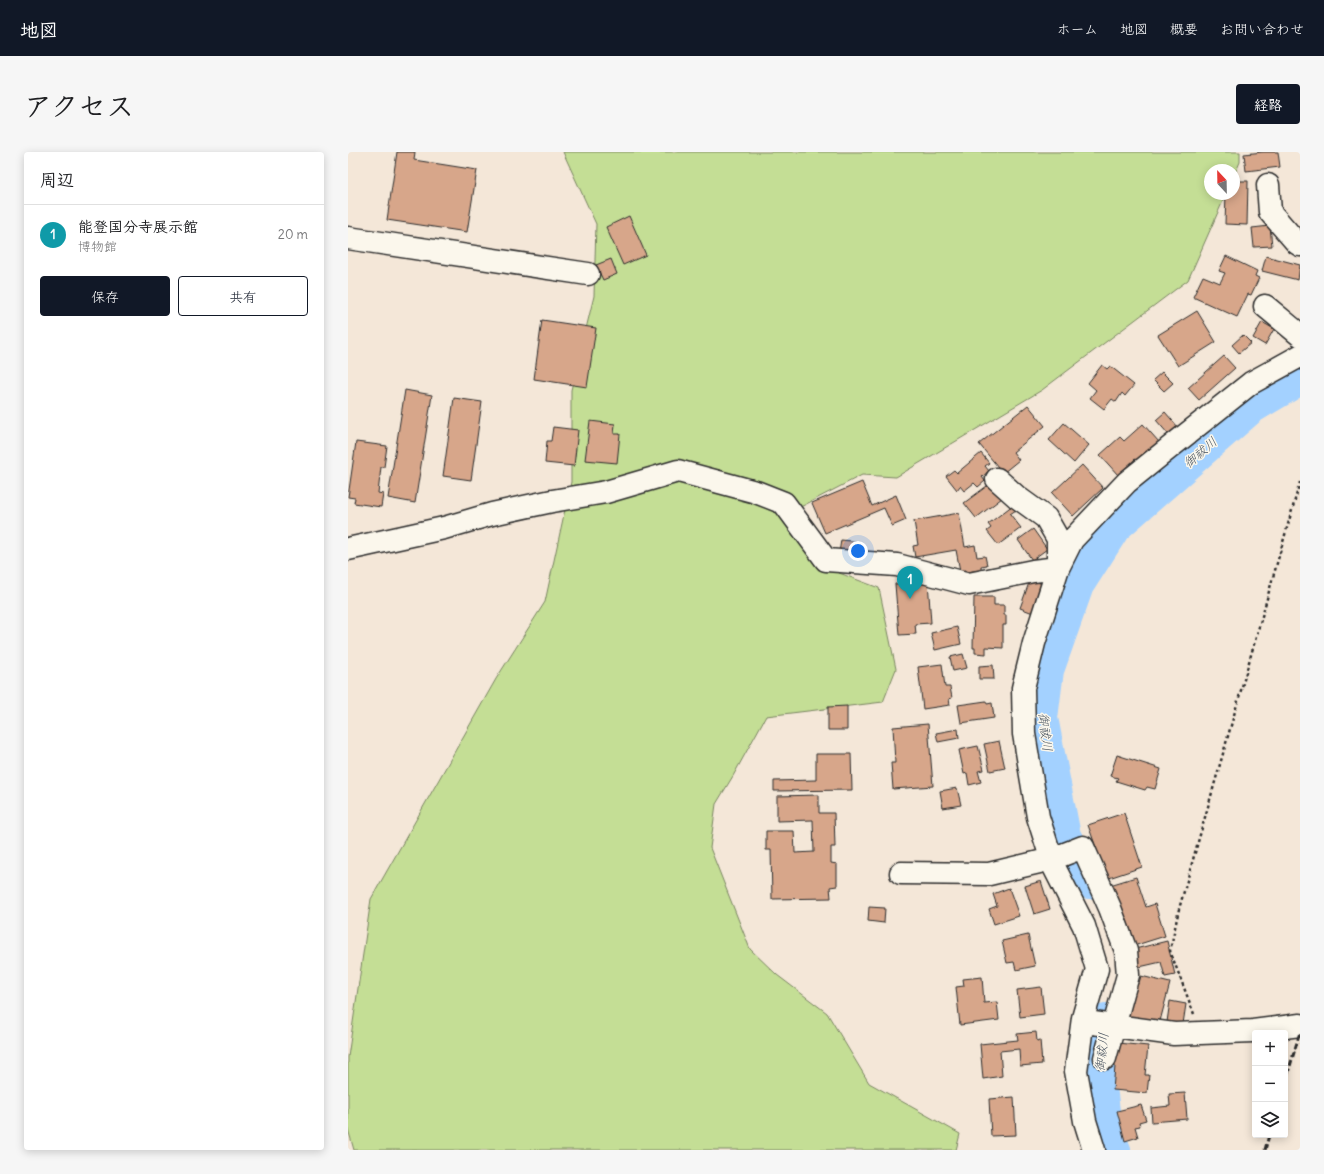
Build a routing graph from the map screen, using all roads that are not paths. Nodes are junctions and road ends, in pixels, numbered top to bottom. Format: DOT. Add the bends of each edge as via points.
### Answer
graph roads {
  1 [pos="1268,185"];
  2 [pos="348,238"];
  3 [pos="1300,245"];
  4 [pos="588,274"];
  5 [pos="1265,306"];
  6 [pos="1300,334"];
  7 [pos="1300,356"];
  8 [pos="997,479"];
  9 [pos="348,549"];
  10 [pos="1058,568"];
  11 [pos="1052,859"];
  12 [pos="901,873"];
  13 [pos="1100,1023"];
  14 [pos="1300,1025"];
  15 [pos="1105,1058"];
  16 [pos="1094,1150"];
  1 -- 3 [label="street" via="1270,212"];
  2 -- 4 [label="street"];
  5 -- 6 [label="street"];
  7 -- 10 [label="street" via="1251,383 1127,482 1072,540"];
  8 -- 10 [label="street" via="1017,498 1046,518 1058,539"];
  9 -- 10 [label="street" via="444,528 492,514 606,492 678,471 756,492 784,503 826,560 897,564 969,584"];
  10 -- 11 [label="street" via="1034,643 1024,688 1024,734 1038,817"];
  11 -- 12 [label="street" via="989,874"];
  11 -- 13 [label="street" via="1084,926 1097,969"];
  11 -- 13 [label="street" via="1083,848 1126,951 1128,975"];
  13 -- 14 [label="street" via="1174,1034 1253,1031"];
  13 -- 15 [label="street"];
  13 -- 16 [label="street" via="1076,1071 1085,1121"];
}
